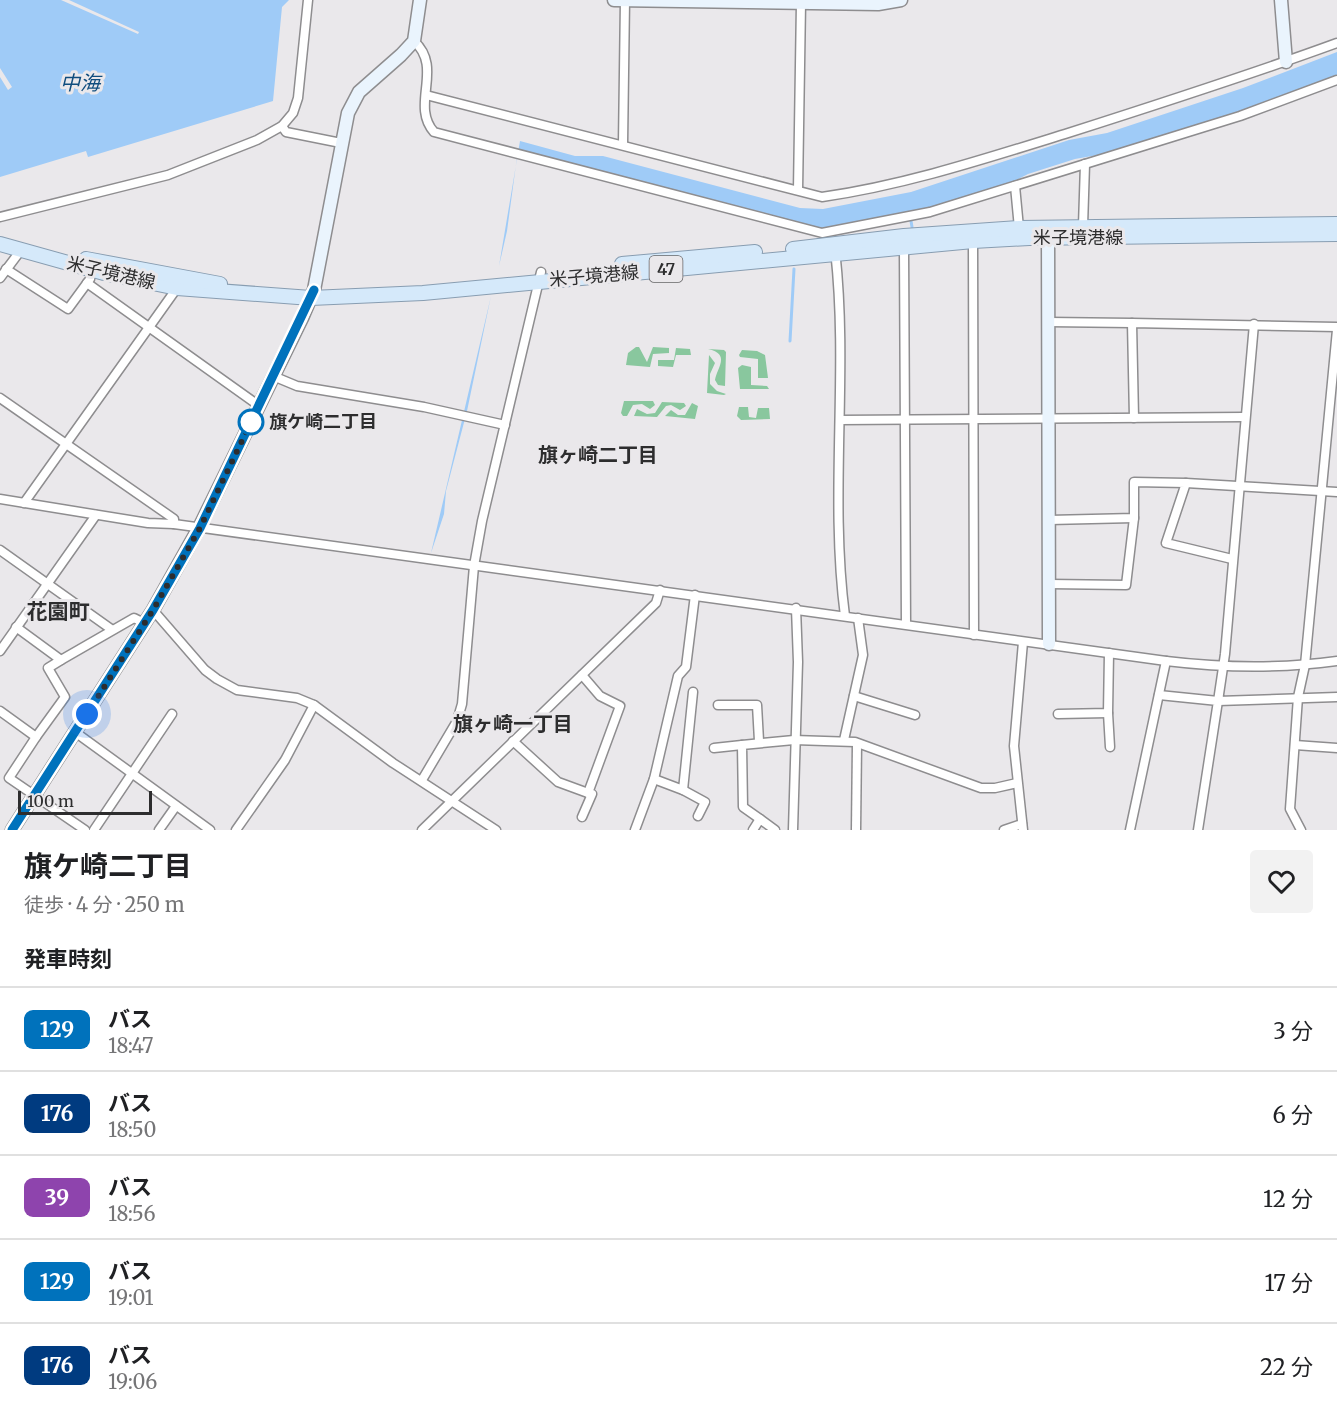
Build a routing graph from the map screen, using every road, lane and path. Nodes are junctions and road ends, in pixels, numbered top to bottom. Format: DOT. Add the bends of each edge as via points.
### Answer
graph roads {
  1 [pos="308,0"];
  2 [pos="420,0"];
  3 [pos="614,0"];
  4 [pos="625,0"];
  5 [pos="901,0"];
  6 [pos="1281,0"];
  7 [pos="731,1"];
  8 [pos="801,3"];
  9 [pos="414,41"];
  10 [pos="1337,43"];
  11 [pos="1286,62"];
  12 [pos="1337,80"];
  13 [pos="426,95"];
  14 [pos="282,126"];
  15 [pos="341,143"];
  16 [pos="623,144"];
  17 [pos="1085,164"];
  18 [pos="1015,186"];
  19 [pos="798,190"];
  20 [pos="0,217"];
  21 [pos="1337,224"];
  22 [pos="1083,226"];
  23 [pos="1019,228"];
  24 [pos="1048,233"];
  25 [pos="1337,234"];
  26 [pos="0,235"];
  27 [pos="973,241"];
  28 [pos="0,244"];
  29 [pos="835,248"];
  30 [pos="904,249"];
  31 [pos="21,250"];
  32 [pos="6,269"];
  33 [pos="93,270"];
  34 [pos="540,276"];
  35 [pos="0,278"];
  36 [pos="87,283"];
  37 [pos="177,288"];
  38 [pos="312,294"];
  39 [pos="1048,322"];
  40 [pos="1132,323"];
  41 [pos="1254,324"];
  42 [pos="149,327"];
  43 [pos="1337,328"];
  44 [pos="273,376"];
  45 [pos="0,398"];
  46 [pos="258,405"];
  47 [pos="1244,417"];
  48 [pos="1049,418"];
  49 [pos="1134,418"];
  50 [pos="840,420"];
  51 [pos="905,420"];
  52 [pos="974,420"];
  53 [pos="506,425"];
  54 [pos="64,444"];
  55 [pos="1186,483"];
  56 [pos="1239,487"];
  57 [pos="1321,492"];
  58 [pos="1337,492"];
  59 [pos="0,500"];
  60 [pos="24,503"];
  61 [pos="96,515"];
  62 [pos="1134,518"];
  63 [pos="1049,520"];
  64 [pos="174,524"];
  65 [pos="200,528"];
  66 [pos="0,550"];
  67 [pos="1232,559"];
  68 [pos="474,566"];
  69 [pos="48,583"];
  70 [pos="1049,584"];
  71 [pos="660,590"];
  72 [pos="695,595"];
  73 [pos="796,608"];
  74 [pos="153,610"];
  75 [pos="845,616"];
  76 [pos="858,618"];
  77 [pos="144,623"];
  78 [pos="906,624"];
  79 [pos="16,627"];
  80 [pos="111,629"];
  81 [pos="974,634"];
  82 [pos="1023,642"];
  83 [pos="1049,644"];
  84 [pos="0,651"];
  85 [pos="1109,653"];
  86 [pos="62,660"];
  87 [pos="1166,661"];
  88 [pos="1337,661"];
  89 [pos="1305,665"];
  90 [pos="1223,668"];
  91 [pos="582,675"];
  92 [pos="693,692"];
  93 [pos="1159,695"];
  94 [pos="854,696"];
  95 [pos="1298,697"];
  96 [pos="1337,697"];
  97 [pos="1218,702"];
  98 [pos="314,705"];
  99 [pos="718,705"];
  100 [pos="0,711"];
  101 [pos="1108,713"];
  102 [pos="172,714"];
  103 [pos="1059,714"];
  104 [pos="915,715"];
  105 [pos="75,732"];
  106 [pos="36,737"];
  107 [pos="794,740"];
  108 [pos="844,740"];
  109 [pos="513,741"];
  110 [pos="759,741"];
  111 [pos="857,744"];
  112 [pos="742,745"];
  113 [pos="1295,745"];
  114 [pos="1110,747"];
  115 [pos="714,748"];
  116 [pos="1337,748"];
  117 [pos="134,774"];
  118 [pos="654,779"];
  119 [pos="422,780"];
  120 [pos="1017,783"];
  121 [pos="683,790"];
  122 [pos="588,793"];
  123 [pos="35,795"];
  124 [pos="453,800"];
  125 [pos="176,806"];
  126 [pos="698,816"];
  127 [pos="582,817"];
  128 [pos="760,819"];
  129 [pos="1023,827"];
  130 [pos="12,830"];
  131 [pos="85,830"];
  132 [pos="94,830"];
  133 [pos="159,830"];
  134 [pos="210,830"];
  135 [pos="236,830"];
  136 [pos="422,830"];
  137 [pos="496,830"];
  138 [pos="635,830"];
  139 [pos="753,830"];
  140 [pos="775,830"];
  141 [pos="793,830"];
  142 [pos="856,830"];
  143 [pos="1004,830"];
  144 [pos="1130,830"];
  145 [pos="1198,830"];
  146 [pos="1301,830"];
  1 -- 14 [label="street" via="298,98 293,113"];
  2 -- 9 [label="street"];
  3 -- 4 [label="street"];
  4 -- 7 [label="street"];
  4 -- 16 [label="street"];
  5 -- 8 [label="street" via="878,4"];
  6 -- 11 [label="street"];
  7 -- 8 [label="street"];
  8 -- 19 [label="street"];
  9 -- 13 [label="street" via="427,60"];
  9 -- 15 [label="street" via="359,92 348,113"];
  10 -- 11 [label="street"];
  11 -- 19 [label="street" via="880,188 822,197"];
  12 -- 17 [label="street" via="1248,113"];
  13 -- 16 [label="street"];
  13 -- 18 [label="street" via="424,116 434,132 822,233 905,218"];
  14 -- 15 [label="street" via="286,132"];
  14 -- 20 [label="street" via="168,175"];
  15 -- 38 [label="street"];
  16 -- 19 [label="street"];
  17 -- 18 [label="street"];
  17 -- 22 [label="street"];
  18 -- 23 [label="street"];
  21 -- 22 [label="main road, 米子境港線 / 47"];
  22 -- 24 [label="main road, 米子境港線 / 47"];
  23 -- 24 [label="main road, 米子境港線 / 47"];
  23 -- 29 [label="main road, 米子境港線 / 47"];
  24 -- 25 [label="main road, 米子境港線 / 47"];
  24 -- 27 [label="main road, 米子境港線 / 47"];
  24 -- 39 [label="street"];
  26 -- 38 [label="main road, 米子境港線 / 47" via="96,261 219,284"];
  27 -- 30 [label="main road, 米子境港線 / 47"];
  27 -- 52 [label="street"];
  28 -- 31 [label="main road, 米子境港線 / 47"];
  29 -- 30 [label="main road, 米子境港線 / 47"];
  29 -- 34 [label="main road, 米子境港線 / 47"];
  29 -- 50 [label="street" via="840,305"];
  30 -- 51 [label="street"];
  31 -- 32 [label="street"];
  31 -- 33 [label="main road, 米子境港線 / 47"];
  32 -- 35 [label="street"];
  32 -- 36 [label="street" via="68,309"];
  33 -- 36 [label="street"];
  33 -- 37 [label="main road, 米子境港線 / 47"];
  34 -- 38 [label="main road, 米子境港線 / 47"];
  34 -- 53 [label="street"];
  36 -- 42 [label="street"];
  37 -- 38 [label="main road, 米子境港線 / 47"];
  37 -- 42 [label="street"];
  38 -- 44 [label="street"];
  39 -- 40 [label="street"];
  39 -- 48 [label="street"];
  40 -- 41 [label="street"];
  40 -- 49 [label="street"];
  41 -- 43 [label="street"];
  41 -- 47 [label="street"];
  42 -- 46 [label="street"];
  42 -- 54 [label="street"];
  43 -- 57 [label="street"];
  44 -- 46 [label="street"];
  44 -- 53 [label="street" via="297,386"];
  45 -- 54 [label="street"];
  46 -- 65 [label="street"];
  47 -- 49 [label="street"];
  47 -- 56 [label="street"];
  48 -- 49 [label="street"];
  48 -- 52 [label="street"];
  48 -- 63 [label="street"];
  50 -- 51 [label="street"];
  50 -- 75 [label="street" via="839,569"];
  51 -- 52 [label="street"];
  51 -- 78 [label="street"];
  52 -- 81 [label="street"];
  53 -- 68 [label="street"];
  54 -- 60 [label="street"];
  54 -- 64 [label="street" via="174,519"];
  55 -- 56 [label="street"];
  55 -- 62 [label="street" via="1134,482"];
  55 -- 67 [label="street" via="1166,543"];
  56 -- 57 [label="street"];
  56 -- 67 [label="street"];
  57 -- 58 [label="street"];
  57 -- 89 [label="street"];
  59 -- 60 [label="street"];
  60 -- 61 [label="street"];
  61 -- 64 [label="street"];
  61 -- 69 [label="street"];
  62 -- 63 [label="street"];
  62 -- 70 [label="street" via="1126,585"];
  63 -- 70 [label="street"];
  64 -- 65 [label="street"];
  65 -- 68 [label="street"];
  65 -- 74 [label="street"];
  66 -- 69 [label="street"];
  67 -- 90 [label="street"];
  68 -- 71 [label="street"];
  68 -- 119 [label="street" via="462,704 457,721"];
  69 -- 79 [label="street"];
  69 -- 80 [label="street"];
  70 -- 83 [label="street"];
  71 -- 72 [label="street"];
  71 -- 91 [label="street" via="656,603"];
  72 -- 73 [label="street"];
  72 -- 118 [label="street" via="686,667 678,676"];
  73 -- 75 [label="street"];
  73 -- 107 [label="street"];
  74 -- 77 [label="street"];
  74 -- 98 [label="street" via="217,679 237,690 297,698"];
  75 -- 76 [label="street"];
  76 -- 78 [label="street"];
  76 -- 94 [label="street" via="863,655"];
  77 -- 80 [label="street" via="134,618"];
  77 -- 105 [label="street"];
  78 -- 81 [label="street"];
  79 -- 84 [label="street"];
  79 -- 86 [label="street"];
  80 -- 86 [label="street"];
  81 -- 82 [label="street"];
  82 -- 83 [label="street"];
  82 -- 120 [label="street" via="1014,746"];
  83 -- 85 [label="street"];
  85 -- 87 [label="street"];
  85 -- 101 [label="street"];
  86 -- 106 [label="street" via="48,668 65,697"];
  87 -- 90 [label="street"];
  87 -- 93 [label="street"];
  88 -- 89 [label="street"];
  89 -- 90 [label="street"];
  89 -- 95 [label="street"];
  90 -- 97 [label="street"];
  91 -- 109 [label="street"];
  91 -- 122 [label="street" via="600,696 620,706"];
  92 -- 121 [label="street"];
  93 -- 97 [label="street"];
  93 -- 144 [label="street"];
  94 -- 104 [label="street"];
  94 -- 108 [label="street"];
  95 -- 96 [label="street"];
  95 -- 97 [label="street"];
  95 -- 113 [label="street"];
  97 -- 145 [label="street"];
  98 -- 119 [label="street" via="393,764"];
  98 -- 135 [label="street" via="285,760"];
  99 -- 110 [label="street" via="757,705"];
  100 -- 106 [label="street"];
  101 -- 103 [label="street"];
  101 -- 114 [label="street"];
  102 -- 117 [label="street"];
  105 -- 117 [label="street"];
  105 -- 123 [label="street"];
  106 -- 123 [label="street" via="9,778"];
  107 -- 108 [label="street"];
  107 -- 110 [label="street"];
  107 -- 141 [label="street"];
  108 -- 111 [label="street"];
  109 -- 122 [label="street" via="558,782"];
  109 -- 124 [label="street"];
  110 -- 112 [label="street"];
  111 -- 120 [label="street" via="981,788"];
  111 -- 142 [label="street"];
  112 -- 115 [label="street"];
  112 -- 128 [label="street" via="743,807"];
  113 -- 116 [label="street"];
  113 -- 146 [label="street" via="1290,809"];
  117 -- 125 [label="street"];
  117 -- 132 [label="street"];
  118 -- 121 [label="street"];
  118 -- 138 [label="street"];
  119 -- 124 [label="street"];
  120 -- 129 [label="street"];
  121 -- 126 [label="street" via="705,802"];
  122 -- 127 [label="street" via="592,794"];
  123 -- 130 [label="street"];
  123 -- 131 [label="street"];
  124 -- 136 [label="street"];
  124 -- 137 [label="street"];
  125 -- 133 [label="street"];
  125 -- 134 [label="street"];
  128 -- 139 [label="street"];
  128 -- 140 [label="street"];
  129 -- 143 [label="street"];
}
